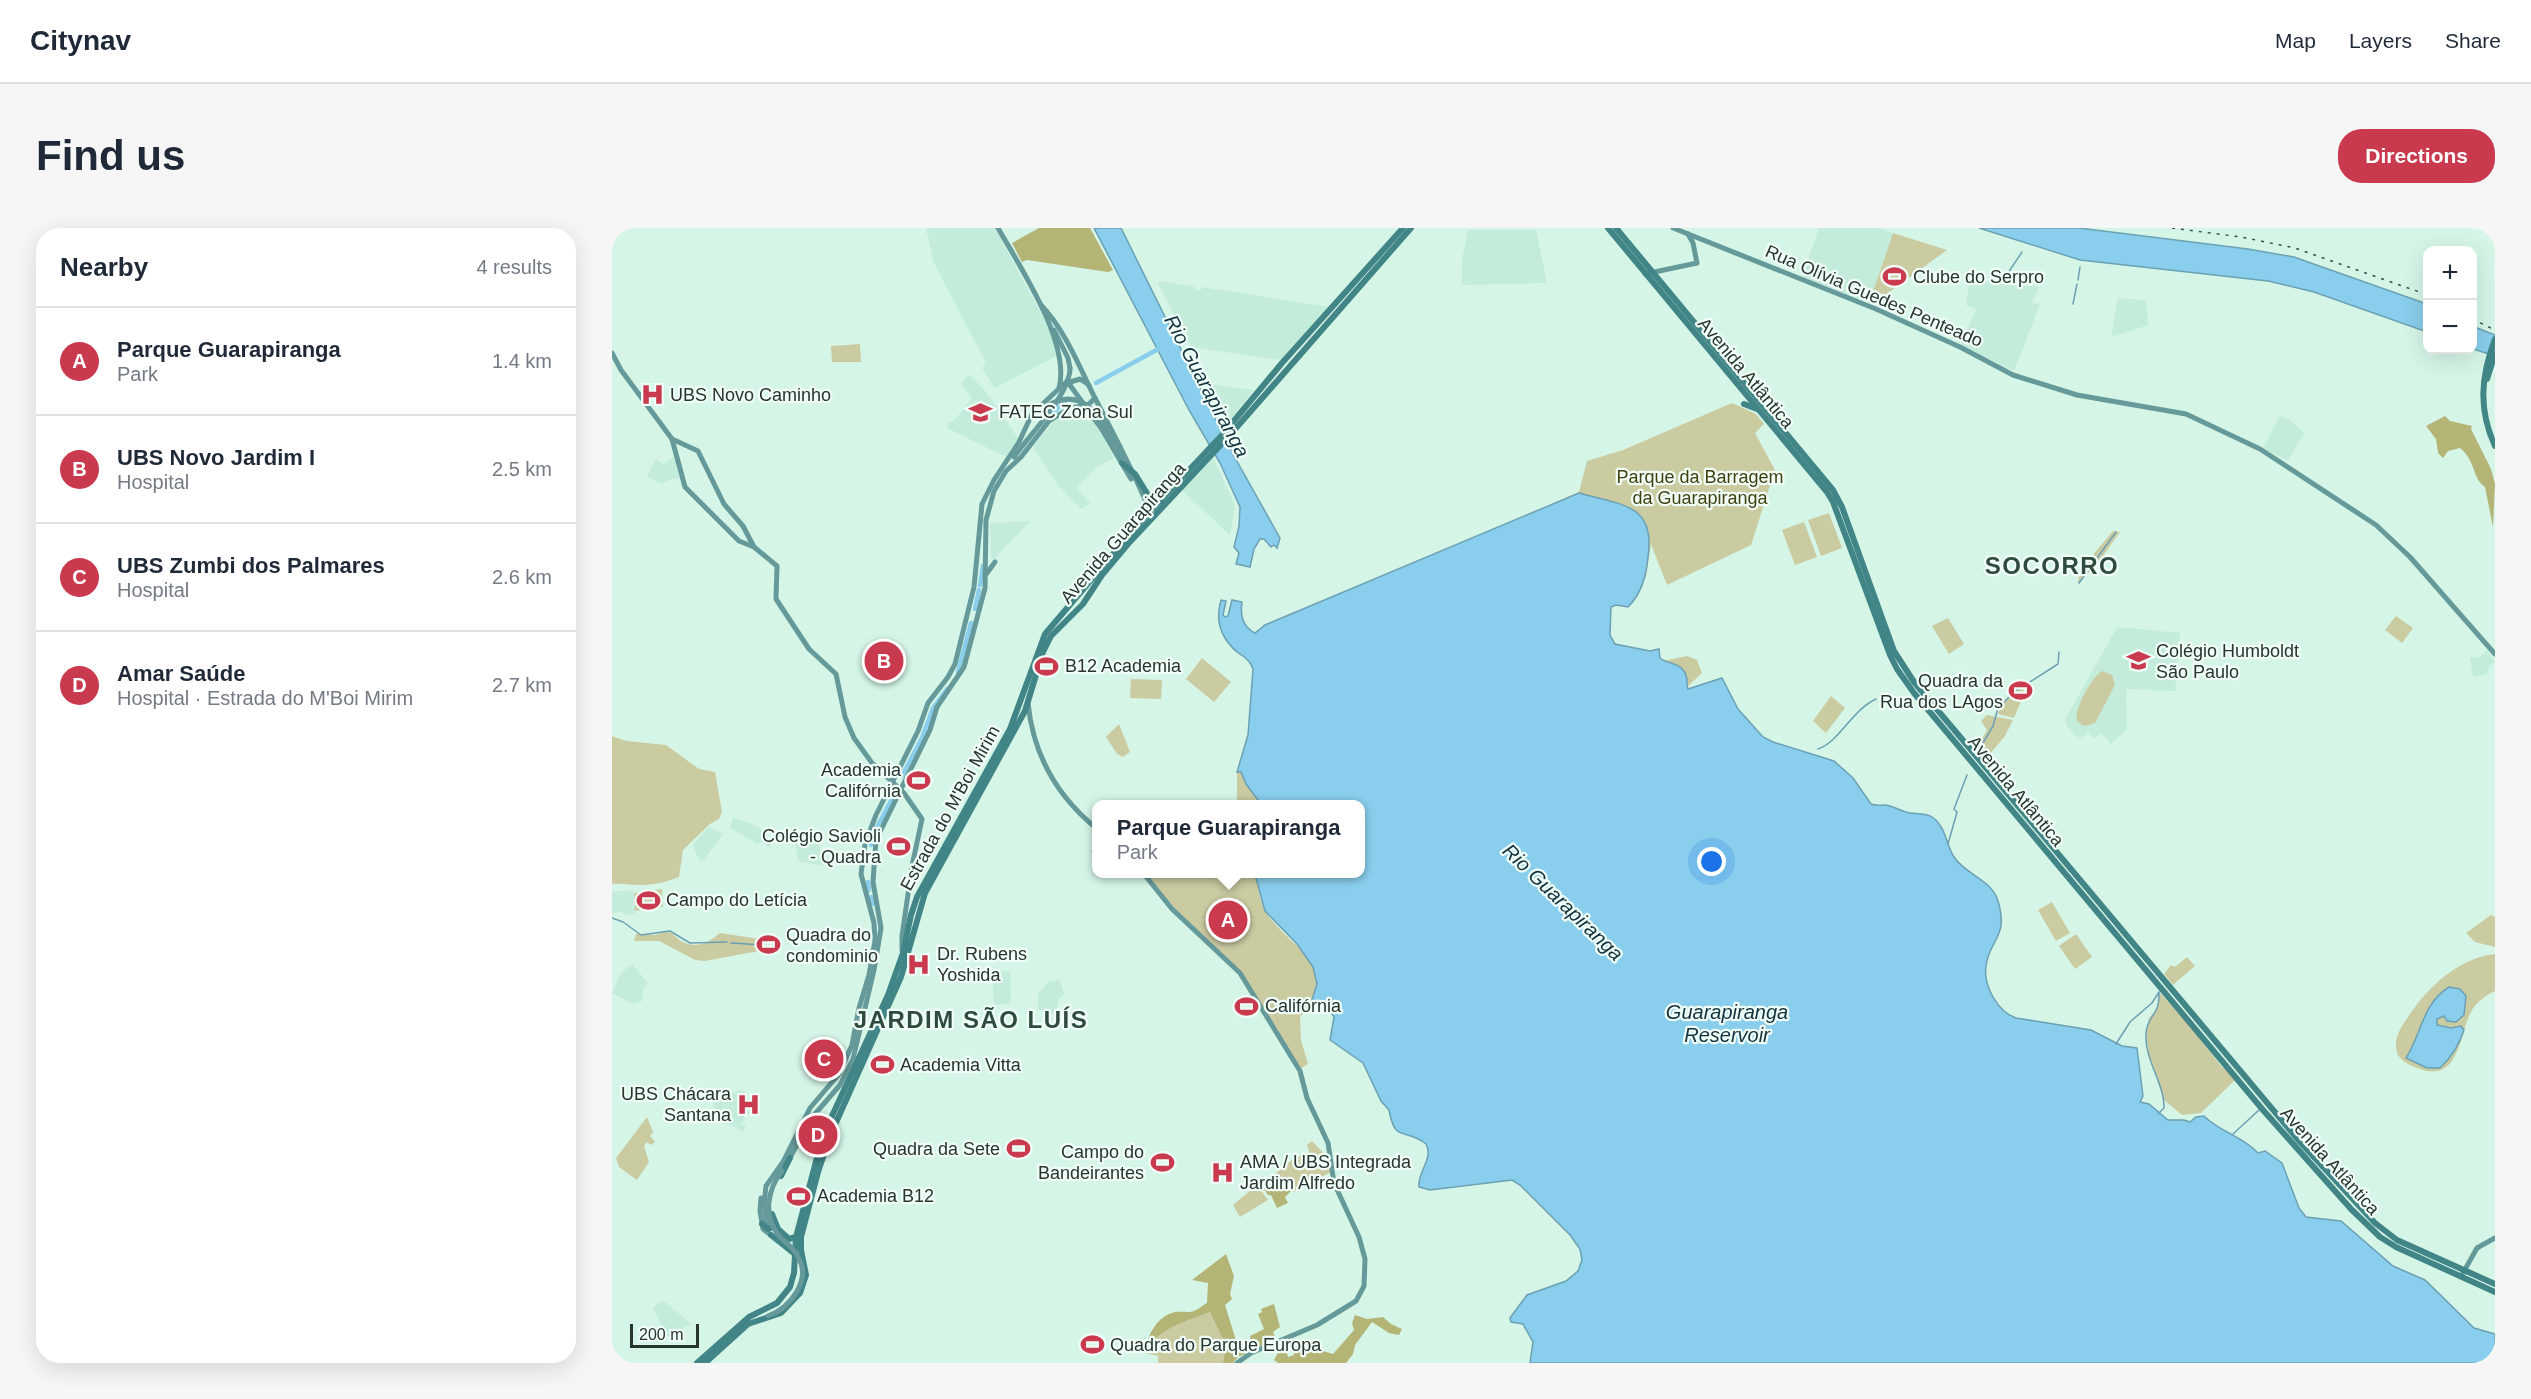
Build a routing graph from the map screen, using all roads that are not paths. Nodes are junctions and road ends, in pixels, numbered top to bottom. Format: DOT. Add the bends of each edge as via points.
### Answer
graph roads {
  1 [pos="998,228"];
  2 [pos="1403,228"];
  3 [pos="1411,228"];
  4 [pos="1608,228"];
  5 [pos="1616,228"];
  6 [pos="1673,228"];
  7 [pos="1687,233"];
  8 [pos="1693,243"];
  9 [pos="1649,273"];
  10 [pos="1828,293"];
  11 [pos="1042,307"];
  12 [pos="1323,316"];
  13 [pos="1326,325"];
  14 [pos="2495,339"];
  15 [pos="612,352"];
  16 [pos="2495,354"];
  17 [pos="1061,372"];
  18 [pos="2486,378"];
  19 [pos="1265,383"];
  20 [pos="1069,384"];
  21 [pos="1089,385"];
  22 [pos="1059,389"];
  23 [pos="1264,394"];
  24 [pos="1095,398"];
  25 [pos="1744,404"];
  26 [pos="1084,406"];
  27 [pos="1072,408"];
  28 [pos="1758,410"];
  29 [pos="1089,412"];
  30 [pos="1235,425"];
  31 [pos="2495,438"];
  32 [pos="675,442"];
  33 [pos="1019,442"];
  34 [pos="2495,446"];
  35 [pos="1126,464"];
  36 [pos="1006,471"];
  37 [pos="1142,494"];
  38 [pos="1161,503"];
  39 [pos="1150,512"];
  40 [pos="1143,519"];
  41 [pos="1151,519"];
  42 [pos="749,542"];
  43 [pos="978,547"];
  44 [pos="995,562"];
  45 [pos="987,564"];
  46 [pos="987,573"];
  47 [pos="2494,654"];
  48 [pos="1032,669"];
  49 [pos="1032,692"];
  50 [pos="1028,709"];
  51 [pos="1959,734"];
  52 [pos="1951,735"];
  53 [pos="893,783"];
  54 [pos="901,790"];
  55 [pos="1092,824"];
  56 [pos="956,826"];
  57 [pos="957,835"];
  58 [pos="863,853"];
  59 [pos="874,859"];
  60 [pos="873,870"];
  61 [pos="2064,870"];
  62 [pos="2074,872"];
  63 [pos="861,874"];
  64 [pos="1148,878"];
  65 [pos="2119,936"];
  66 [pos="906,940"];
  67 [pos="2131,940"];
  68 [pos="797,1152"];
  69 [pos="777,1222"];
  70 [pos="767,1229"];
  71 [pos="796,1238"];
  72 [pos="2495,1238"];
  73 [pos="799,1257"];
  74 [pos="2467,1263"];
  75 [pos="2464,1272"];
  76 [pos="2495,1284"];
  77 [pos="2495,1292"];
  78 [pos="757,1320"];
  79 [pos="697,1363"];
  80 [pos="705,1363"];
  81 [pos="1237,1363"];
  1 -- 11 [label="main road"];
  2 -- 12 [label="main road, Avenida Guarapiranga"];
  3 -- 13 [label="main road, Avenida Guarapiranga"];
  4 -- 9 [label="main road, Avenida Atlântica"];
  5 -- 9 [label="main road, Avenida Atlântica"];
  6 -- 7 [label="main road, Rua Olívia Guedes Penteado"];
  7 -- 8 [label="main road"];
  7 -- 10 [label="main road, Rua Olívia Guedes Penteado"];
  8 -- 9 [label="main road" via="1697,262"];
  8 -- 10 [label="main road, Rua Olívia Guedes Penteado" via="1698,240"];
  9 -- 28 [label="main road, Avenida Atlântica"];
  9 -- 51 [label="main road, Avenida Atlântica" via="1833,490 1899,659"];
  10 -- 47 [label="main road, Rua Olívia Guedes Penteado" via="2029,381 2077,395 2188,414 2271,455 2376,525 2418,565"];
  11 -- 17 [label="main road" via="1060,354"];
  11 -- 21 [label="main road"];
  11 -- 36 [label="main road, bridge" via="1069,362 1067,383"];
  12 -- 13 [label="main road"];
  12 -- 19 [label="main road, Avenida Guarapiranga"];
  13 -- 23 [label="main road, Avenida Guarapiranga"];
  14 -- 18 [label="main road"];
  15 -- 32 [label="main road"];
  16 -- 18 [label="main road"];
  17 -- 20 [label="main road"];
  17 -- 22 [label="main road"];
  18 -- 31 [label="main road" via="2486,406"];
  18 -- 34 [label="main road" via="2483,412"];
  19 -- 23 [label="main road"];
  19 -- 30 [label="main road, Avenida Guarapiranga"];
  20 -- 21 [label="main road" via="1082,379"];
  20 -- 22 [label="main road"];
  20 -- 26 [label="main road"];
  21 -- 24 [label="main road"];
  22 -- 33 [label="main road" via="1032,414"];
  23 -- 30 [label="main road, Avenida Guarapiranga"];
  24 -- 26 [label="main road"];
  24 -- 35 [label="main road"];
  25 -- 28 [label="main road"];
  26 -- 27 [label="main road"];
  26 -- 29 [label="main road"];
  27 -- 29 [label="main road"];
  27 -- 36 [label="main road" via="1044,426"];
  28 -- 52 [label="main road, Avenida Atlântica" via="1830,498 1897,669"];
  29 -- 35 [label="main road"];
  30 -- 38 [label="main road, Avenida Guarapiranga"];
  32 -- 42 [label="main road" via="698,451 721,500"];
  32 -- 42 [label="main road" via="685,487 736,539"];
  33 -- 35 [label="main road, bridge" via="1039,412 1051,404 1079,402 1100,417"];
  33 -- 43 [label="main road" via="982,504"];
  35 -- 37 [label="main road"];
  35 -- 38 [label="main road" via="1148,495"];
  35 -- 40 [label="main road" via="1142,500"];
  36 -- 45 [label="main road" via="987,514"];
  37 -- 38 [label="main road"];
  37 -- 39 [label="main road"];
  38 -- 39 [label="main road, Avenida Guarapiranga"];
  38 -- 41 [label="main road, Avenida Guarapiranga"];
  39 -- 40 [label="main road, Avenida Guarapiranga"];
  39 -- 41 [label="main road"];
  40 -- 48 [label="main road, Avenida Guarapiranga" via="1045,634"];
  41 -- 49 [label="main road, Avenida Guarapiranga" via="1105,571 1083,604 1051,636"];
  42 -- 53 [label="main road" via="777,566 779,604 809,649 834,671 845,717 858,745"];
  43 -- 45 [label="main road" via="980,561"];
  43 -- 53 [label="main road" via="974,587 955,664 928,703"];
  44 -- 46 [label="main road"];
  45 -- 46 [label="main road"];
  46 -- 54 [label="main road" via="964,667 937,707"];
  48 -- 50 [label="main road" via="1026,696"];
  48 -- 56 [label="main road, Estrada do M'Boi Mirim" via="1010,729"];
  49 -- 50 [label="main road, Estrada do M'Boi Mirim"];
  50 -- 55 [label="main road" via="1037,747 1052,778 1071,806"];
  50 -- 57 [label="main road, Estrada do M'Boi Mirim"];
  51 -- 52 [label="main road"];
  51 -- 62 [label="main road, Avenida Atlântica"];
  52 -- 61 [label="main road, Avenida Atlântica"];
  53 -- 54 [label="main road"];
  53 -- 58 [label="main road" via="871,825"];
  54 -- 59 [label="main road" via="879,832"];
  54 -- 66 [label="main road" via="922,822 912,866"];
  56 -- 57 [label="main road"];
  56 -- 66 [label="main road, Estrada do M'Boi Mirim" via="917,897"];
  57 -- 66 [label="main road, Estrada do M'Boi Mirim" via="922,900"];
  58 -- 59 [label="main road" via="865,866 871,866"];
  58 -- 63 [label="main road"];
  59 -- 60 [label="main road"];
  60 -- 63 [label="main road"];
  60 -- 68 [label="main road" via="881,928 856,1047 844,1080 812,1116"];
  61 -- 62 [label="main road"];
  61 -- 65 [label="main road, Avenida Atlântica"];
  62 -- 67 [label="main road, Avenida Atlântica"];
  63 -- 70 [label="main road" via="875,941 852,1045 845,1050 848,1058 831,1086 810,1108 783,1162 766,1186"];
  64 -- 81 [label="main road" via="1172,909 1240,973 1299,1071 1328,1143 1334,1183 1363,1249 1365,1281 1356,1301 1317,1326 1251,1353"];
  65 -- 67 [label="main road" via="2127,942"];
  65 -- 75 [label="main road, Avenida Atlântica" via="2270,1118 2372,1230 2396,1247"];
  66 -- 71 [label="main road, Estrada do M'Boi Mirim" via="886,1002 827,1129"];
  66 -- 73 [label="main road, Estrada do M'Boi Mirim" via="890,1006 825,1150 802,1230"];
  67 -- 75 [label="main road, Avenida Atlântica" via="2300,1142 2375,1223 2399,1241"];
  68 -- 69 [label="main road" via="771,1196"];
  68 -- 78 [label="main road, bridge" via="770,1191 770,1215 777,1232 798,1256 802,1275 790,1303"];
  69 -- 70 [label="main road"];
  69 -- 71 [label="main road" via="787,1238"];
  70 -- 73 [label="main road"];
  71 -- 73 [label="main road, Estrada do M'Boi Mirim"];
  72 -- 74 [label="main road" via="2477,1248"];
  73 -- 78 [label="main road, Estrada do M'Boi Mirim" via="808,1268 800,1293 776,1317"];
  73 -- 79 [label="main road, Estrada do M'Boi Mirim" via="793,1281 784,1296 749,1317"];
  74 -- 75 [label="main road"];
  75 -- 76 [label="main road, Avenida Atlântica"];
  75 -- 77 [label="main road, Avenida Atlântica"];
  78 -- 80 [label="main road, Estrada do M'Boi Mirim"];
}
